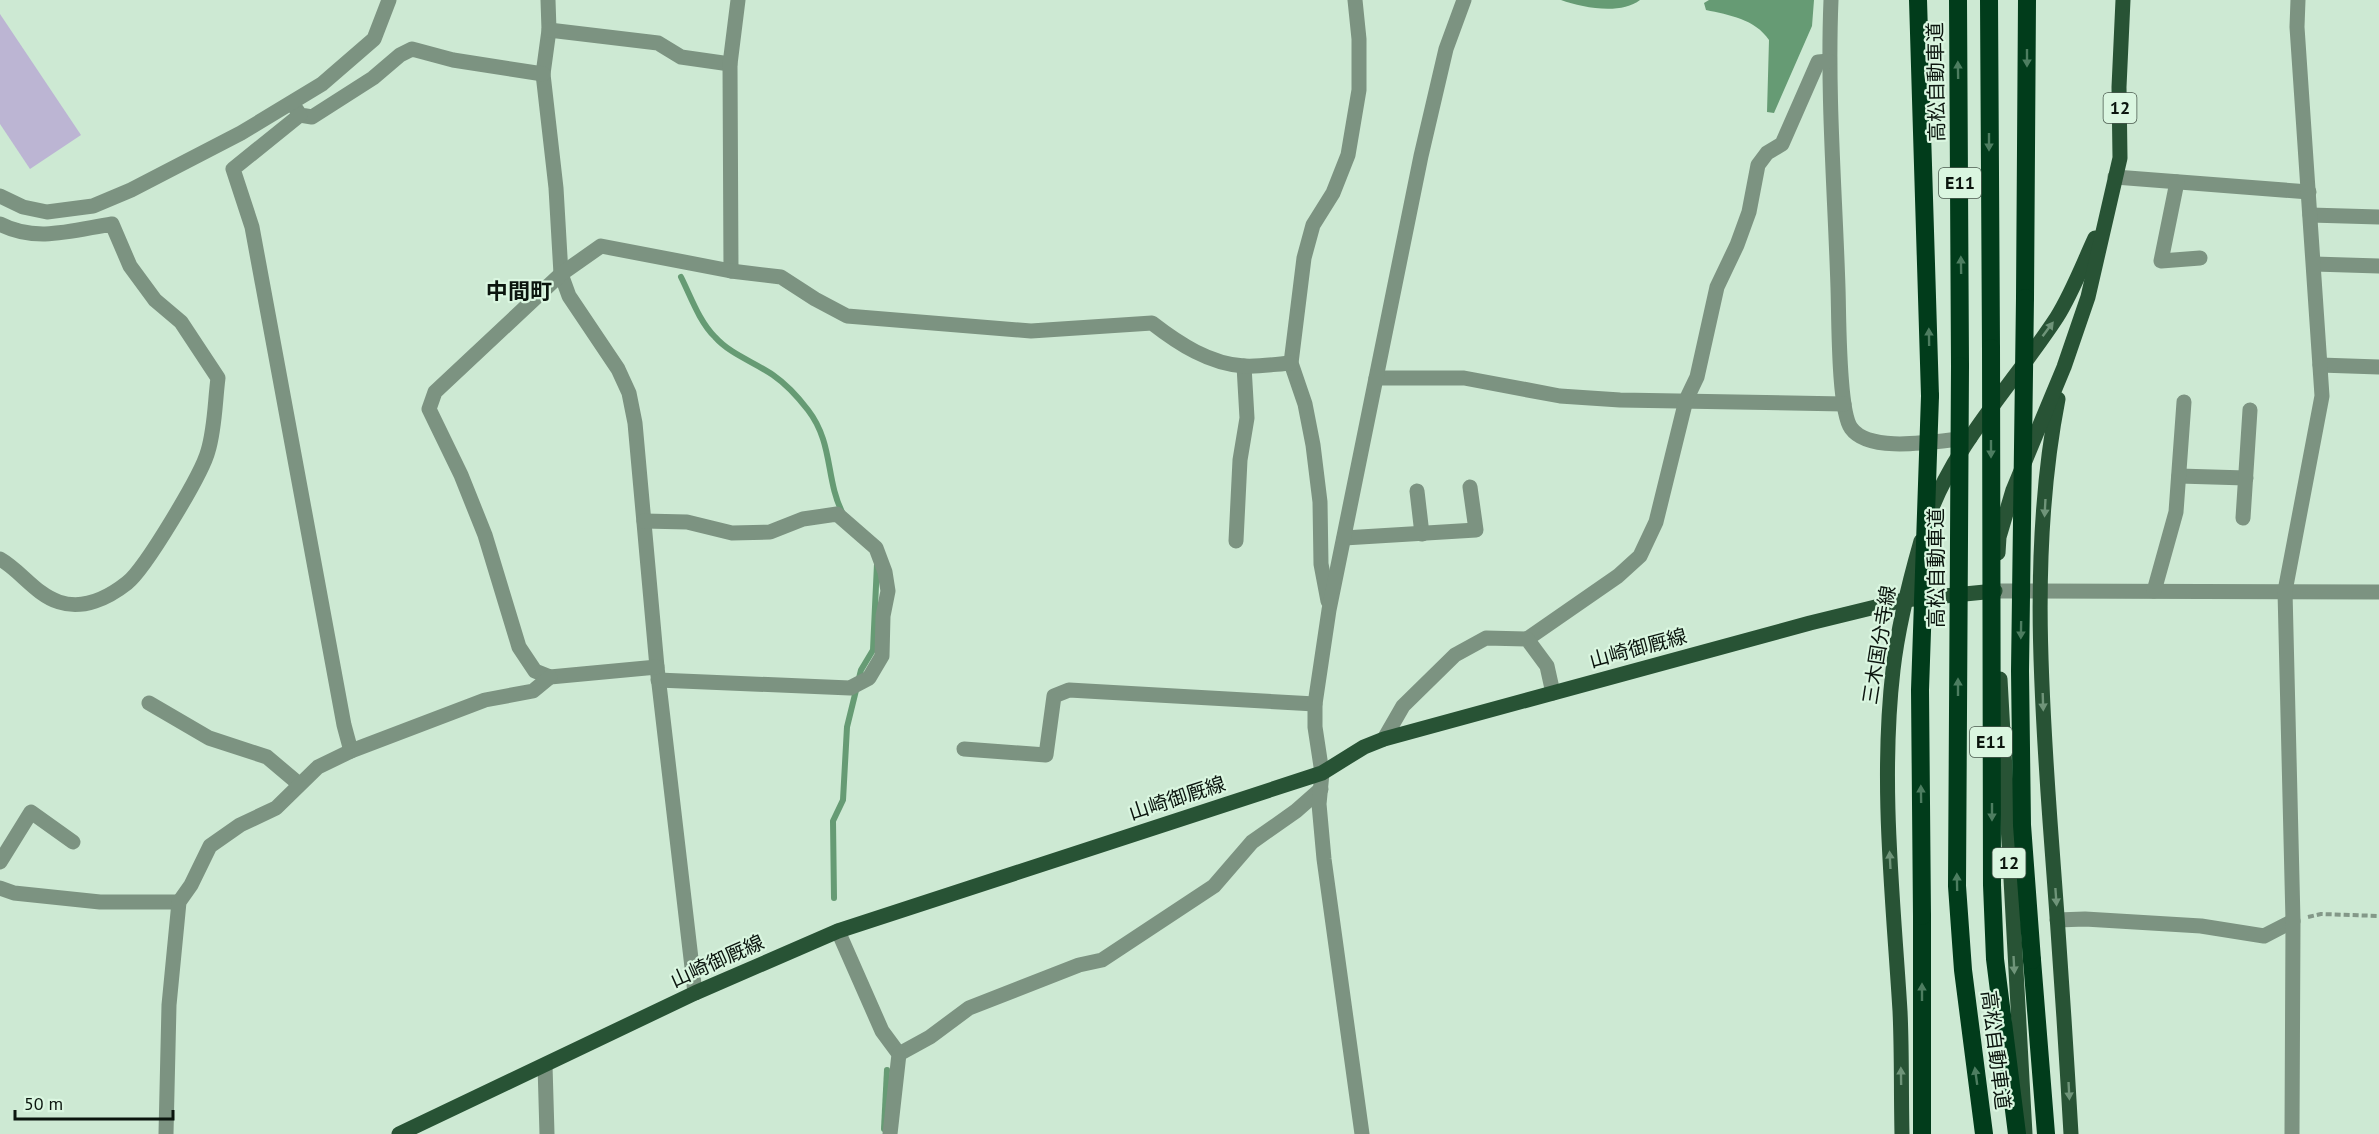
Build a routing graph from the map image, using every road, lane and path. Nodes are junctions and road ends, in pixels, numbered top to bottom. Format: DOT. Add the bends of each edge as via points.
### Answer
graph roads {
  1 [pos="389,0"];
  2 [pos="548,0"];
  3 [pos="738,0"];
  4 [pos="1355,0"];
  5 [pos="1464,0"];
  6 [pos="1831,0"];
  7 [pos="1918,0"];
  8 [pos="1958,0"];
  9 [pos="1989,0"];
  10 [pos="2027,0"];
  11 [pos="2123,0"];
  12 [pos="2298,0"];
  13 [pos="549,30"];
  14 [pos="1829,61"];
  15 [pos="730,64"];
  16 [pos="543,74"];
  17 [pos="297,109"];
  18 [pos="2115,177"];
  19 [pos="2177,182"];
  20 [pos="2309,192"];
  21 [pos="0,196"];
  22 [pos="2106,215"];
  23 [pos="2310,215"];
  24 [pos="2379,217"];
  25 [pos="0,224"];
  26 [pos="2200,258"];
  27 [pos="2313,264"];
  28 [pos="2379,266"];
  29 [pos="731,271"];
  30 [pos="561,274"];
  31 [pos="1291,363"];
  32 [pos="2320,365"];
  33 [pos="1244,366"];
  34 [pos="2064,367"];
  35 [pos="2379,367"];
  36 [pos="1376,378"];
  37 [pos="1686,400"];
  38 [pos="2184,402"];
  39 [pos="1844,404"];
  40 [pos="2250,410"];
  41 [pos="1973,438"];
  42 [pos="2179,476"];
  43 [pos="2246,478"];
  44 [pos="1470,488"];
  45 [pos="1417,491"];
  46 [pos="2243,518"];
  47 [pos="644,521"];
  48 [pos="1422,534"];
  49 [pos="1344,538"];
  50 [pos="1236,541"];
  51 [pos="0,559"];
  52 [pos="1995,591"];
  53 [pos="2040,591"];
  54 [pos="2154,591"];
  55 [pos="2285,591"];
  56 [pos="2379,592"];
  57 [pos="1904,600"];
  58 [pos="1329,610"];
  59 [pos="1527,639"];
  60 [pos="657,673"];
  61 [pos="550,677"];
  62 [pos="1553,693"];
  63 [pos="149,703"];
  64 [pos="1315,704"];
  65 [pos="1384,739"];
  66 [pos="964,749"];
  67 [pos="351,751"];
  68 [pos="1322,773"];
  69 [pos="299,784"];
  70 [pos="1320,789"];
  71 [pos="73,842"];
  72 [pos="0,862"];
  73 [pos="0,888"];
  74 [pos="179,902"];
  75 [pos="2379,916"];
  76 [pos="2058,920"];
  77 [pos="2293,921"];
  78 [pos="838,931"];
  79 [pos="695,993"];
  80 [pos="899,1054"];
  81 [pos="545,1065"];
  82 [pos="166,1134"];
  83 [pos="399,1134"];
  84 [pos="547,1134"];
  85 [pos="890,1134"];
  86 [pos="1362,1134"];
  87 [pos="1902,1134"];
  88 [pos="1922,1134"];
  89 [pos="1984,1134"];
  90 [pos="2017,1134"];
  91 [pos="2025,1134"];
  92 [pos="2046,1134"];
  93 [pos="2071,1134"];
  94 [pos="2292,1134"];
  1 -- 17 [label="street" via="374,39"];
  2 -- 13 [label="street"];
  3 -- 15 [label="street"];
  4 -- 31 [label="street" via="1359,90 1348,154 1333,193 1313,225 1304,258"];
  5 -- 36 [label="street" via="1446,49 1421,156"];
  6 -- 14 [label="street"];
  88 -- 7 [label="highway, one-way, bridge" via="1920,690 1930,396"];
  89 -- 8 [label="highway, 高松自動車道 / E11, one-way, bridge" via="1957,886"];
  9 -- 90 [label="highway, 高松自動車道 / E11, one-way, bridge" via="1992,885 1995,959"];
  10 -- 92 [label="highway, one-way, bridge" via="2022,825"];
  11 -- 18 [label="main road, 三木国分寺線 / 12" via="2120,158"];
  12 -- 20 [label="street"];
  13 -- 15 [label="street" via="658,43 681,57"];
  13 -- 16 [label="street"];
  14 -- 37 [label="street" via="1818,62 1782,144 1767,153 1758,165 1749,212 1717,286 1697,377"];
  14 -- 39 [label="street"];
  15 -- 29 [label="street"];
  16 -- 17 [label="street" via="453,60 412,49 312,117"];
  16 -- 30 [label="street"];
  17 -- 21 [label="street" via="93,206 47,212 23,207"];
  17 -- 67 [label="street" via="233,169 252,227"];
  18 -- 19 [label="street"];
  18 -- 22 [label="main road, 三木国分寺線 / 12"];
  19 -- 20 [label="street"];
  19 -- 26 [label="street" via="2161,261"];
  20 -- 23 [label="street"];
  22 -- 34 [label="main road, 三木国分寺線 / 12" via="2088,297"];
  41 -- 22 [label="main road, 三木国分寺線 / 12, one-way" via="2058,316"];
  23 -- 24 [label="street"];
  23 -- 27 [label="street"];
  25 -- 51 [label="street" via="43,236 112,224 130,266 156,300 182,322 218,378 208,451 170,525 128,583 91,604 59,602"];
  27 -- 28 [label="street"];
  27 -- 32 [label="street"];
  29 -- 30 [label="street" via="601,246"];
  29 -- 33 [label="street" via="781,277 847,316 1031,331 1152,323 1209,358"];
  30 -- 47 [label="street" via="568,296 618,369 629,393"];
  30 -- 61 [label="street" via="435,392 429,409 485,535 519,647 535,671"];
  31 -- 33 [label="street"];
  31 -- 58 [label="street" via="1313,445 1320,502 1321,564"];
  32 -- 35 [label="street"];
  32 -- 55 [label="street" via="2322,396 2318,425"];
  33 -- 50 [label="street" via="1247,418 1240,460"];
  34 -- 52 [label="main road, 三木国分寺線 / 12" via="2013,490 2000,537"];
  34 -- 53 [label="main road, one-way" via="2048,450"];
  36 -- 37 [label="street" via="1464,378 1560,396"];
  36 -- 49 [label="street"];
  37 -- 39 [label="street"];
  37 -- 59 [label="street" via="1656,522 1640,556 1618,576"];
  38 -- 42 [label="street"];
  39 -- 41 [label="street" via="1851,428 1867,440 1888,444"];
  40 -- 43 [label="street"];
  41 -- 57 [label="main road, 三木国分寺線 / 12" via="1940,486"];
  42 -- 43 [label="street"];
  42 -- 54 [label="street" via="2176,512"];
  43 -- 46 [label="street"];
  44 -- 48 [label="street" via="1476,530"];
  45 -- 48 [label="street"];
  47 -- 60 [label="street"];
  47 -- 60 [label="street" via="687,522 732,533 770,532 803,519 837,514 876,548 888,591 882,656 869,678 850,688"];
  48 -- 49 [label="street"];
  49 -- 58 [label="street"];
  52 -- 53 [label="street"];
  52 -- 57 [label="main road, 山崎御厩線"];
  52 -- 91 [label="main road, 三木国分寺線 / 12, one-way"];
  53 -- 54 [label="street"];
  53 -- 76 [label="main road, one-way" via="2044,729"];
  54 -- 55 [label="street"];
  55 -- 56 [label="street"];
  55 -- 77 [label="street"];
  57 -- 62 [label="main road, 山崎御厩線"];
  87 -- 57 [label="main road, 三木国分寺線 / 12, one-way" via="1900,1014 1887,808 1893,669"];
  58 -- 64 [label="street"];
  59 -- 62 [label="street" via="1547,666"];
  59 -- 65 [label="street" via="1486,638 1455,655 1403,706"];
  60 -- 61 [label="street"];
  60 -- 79 [label="street"];
  61 -- 67 [label="street" via="533,691 485,700"];
  62 -- 65 [label="main road, 山崎御厩線"];
  63 -- 69 [label="street" via="209,738 267,758"];
  64 -- 66 [label="street" via="1069,690 1054,696 1046,755"];
  64 -- 68 [label="street"];
  65 -- 68 [label="main road, 山崎御厩線"];
  67 -- 69 [label="street" via="318,767"];
  68 -- 70 [label="street"];
  68 -- 78 [label="main road, 山崎御厩線"];
  69 -- 74 [label="street" via="276,808 240,825 210,846"];
  70 -- 80 [label="street" via="1252,842 1215,886 1102,960 1079,965 969,1008"];
  70 -- 86 [label="street" via="1324,859"];
  71 -- 72 [label="street" via="31,812"];
  73 -- 74 [label="street" via="100,902"];
  74 -- 82 [label="street" via="169,1005"];
  75 -- 77 [label="path" via="2321,914"];
  76 -- 77 [label="street" via="2201,926 2264,936"];
  76 -- 93 [label="main road, one-way"];
  77 -- 94 [label="street"];
  78 -- 79 [label="main road, 山崎御厩線"];
  78 -- 80 [label="street" via="882,1031"];
  79 -- 81 [label="main road, 山崎御厩線"];
  80 -- 85 [label="street"];
  81 -- 83 [label="main road, 山崎御厩線"];
  81 -- 84 [label="street"];
}
